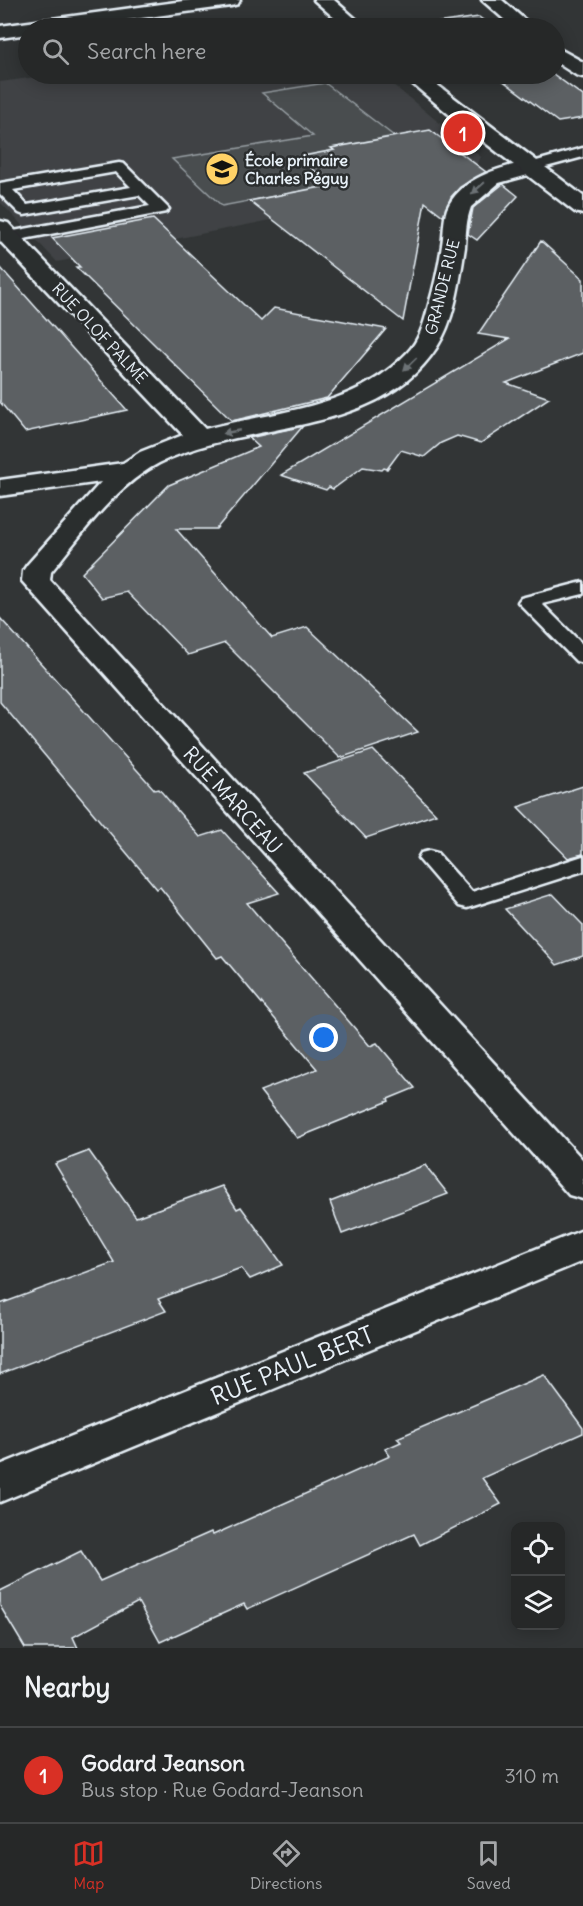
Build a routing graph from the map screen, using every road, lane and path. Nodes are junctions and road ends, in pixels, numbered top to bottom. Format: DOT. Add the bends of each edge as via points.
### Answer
graph roads {
  1 [pos="231,0"];
  2 [pos="323,0"];
  3 [pos="491,0"];
  4 [pos="519,0"];
  5 [pos="101,18"];
  6 [pos="345,18"];
  7 [pos="513,18"];
  8 [pos="524,18"];
  9 [pos="18,30"];
  10 [pos="0,32"];
  11 [pos="565,59"];
  12 [pos="583,71"];
  13 [pos="423,84"];
  14 [pos="583,152"];
  15 [pos="531,167"];
  16 [pos="142,190"];
  17 [pos="583,207"];
  18 [pos="3,242"];
  19 [pos="200,438"];
  20 [pos="129,471"];
  21 [pos="0,488"];
  22 [pos="583,588"];
  23 [pos="583,657"];
  24 [pos="429,858"];
  25 [pos="583,863"];
  26 [pos="583,1185"];
  27 [pos="583,1245"];
  28 [pos="0,1484"];
  1 -- 5 [label="street"];
  2 -- 6 [label="street"];
  3 -- 7 [label="street"];
  4 -- 8 [label="street"];
  9 -- 10 [label="street"];
  11 -- 12 [label="street"];
  13 -- 15 [label="street"];
  14 -- 15 [label="lane"];
  15 -- 17 [label="street"];
  15 -- 19 [label="street, GRANDE RUE, one-way" via="498,174 481,184 459,206 431,337 403,371 358,400 323,413"];
  16 -- 16 [label="lane" via="119,167 2,187 24,210"];
  16 -- 18 [label="lane" via="161,209"];
  18 -- 19 [label="street, RUE OLOF PALME" via="28,258"];
  19 -- 20 [label="street, RUE MARCEAU" via="164,451"];
  20 -- 21 [label="street"];
  20 -- 26 [label="street, RUE MARCEAU" via="46,560 37,571 36,581"];
  22 -- 23 [label="lane" via="528,602"];
  24 -- 25 [label="lane" via="467,901"];
  27 -- 28 [label="street, RUE PAUL BERT"];
}
